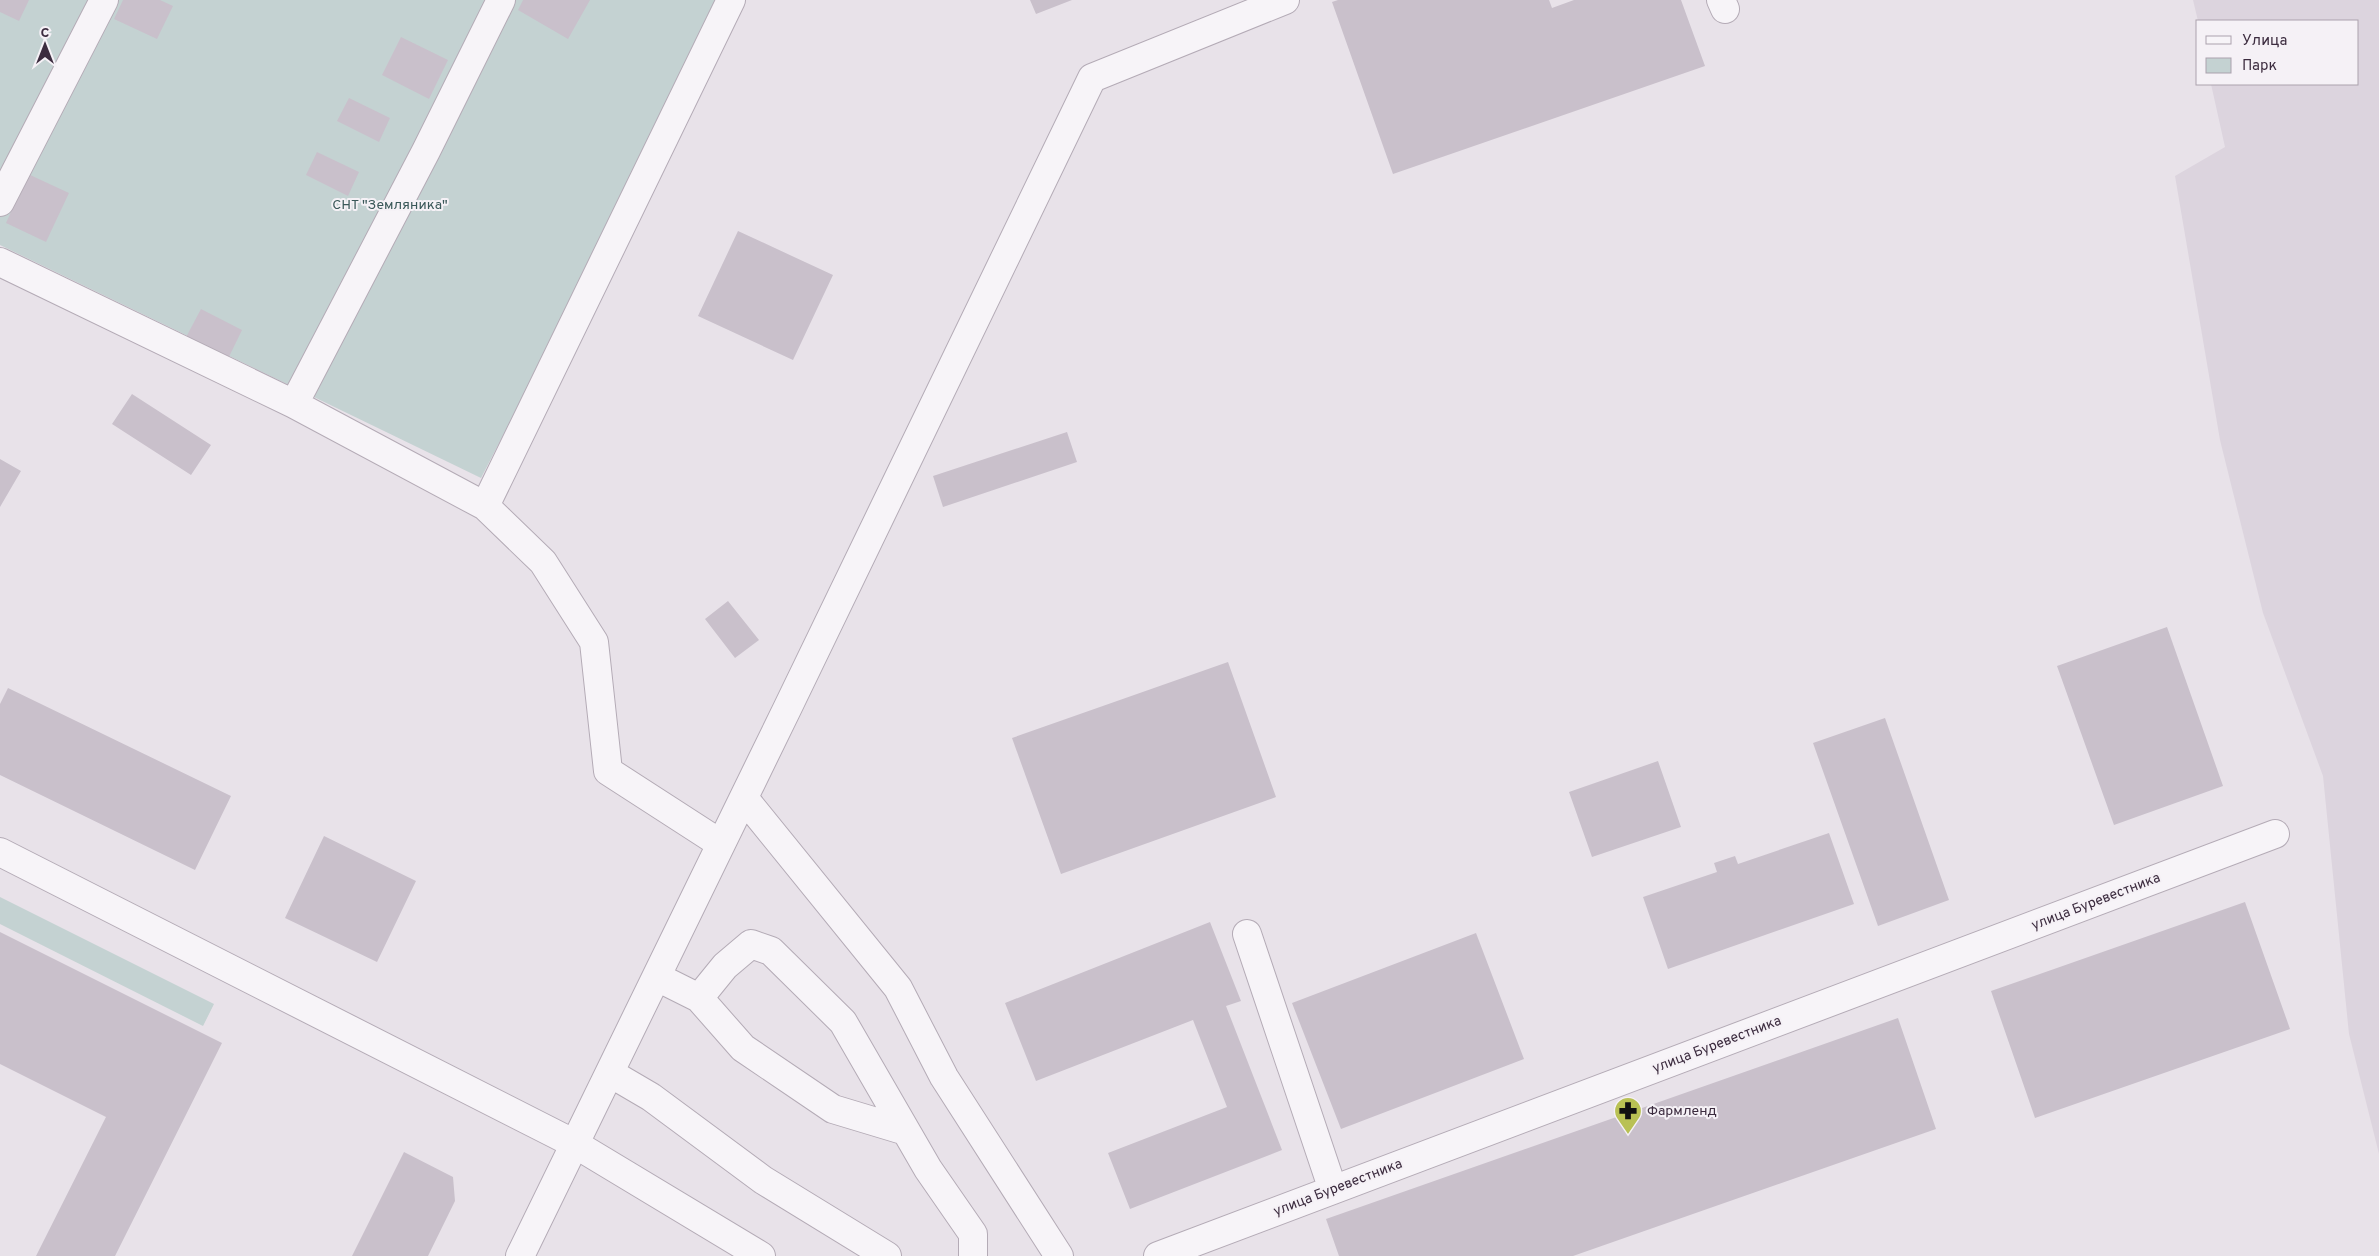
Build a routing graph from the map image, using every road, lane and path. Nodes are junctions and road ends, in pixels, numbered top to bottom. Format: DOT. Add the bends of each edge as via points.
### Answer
graph roads {
  1 [pos="104,0"];
  2 [pos="501,0"];
  3 [pos="731,0"];
  4 [pos="1285,0"];
  5 [pos="0,202"];
  6 [pos="0,262"];
  7 [pos="294,404"];
  8 [pos="485,506"];
  9 [pos="744,798"];
  10 [pos="2275,834"];
  11 [pos="722,844"];
  12 [pos="0,852"];
  13 [pos="1247,934"];
  14 [pos="656,977"];
  15 [pos="698,998"];
  16 [pos="610,1073"];
  17 [pos="906,1131"];
  18 [pos="575,1144"];
  19 [pos="1333,1190"];
  20 [pos="520,1256"];
  21 [pos="761,1256"];
  22 [pos="888,1256"];
  23 [pos="973,1256"];
  24 [pos="1059,1256"];
  25 [pos="1158,1256"];
  1 -- 5 [label="street"];
  2 -- 7 [label="street"];
  3 -- 8 [label="street"];
  4 -- 9 [label="street" via="1092,78"];
  6 -- 7 [label="street"];
  7 -- 8 [label="street"];
  8 -- 11 [label="street" via="543,562 594,642 608,771"];
  9 -- 11 [label="street"];
  9 -- 24 [label="street" via="898,988 944,1077"];
  10 -- 19 [label="street, улица Буревестника"];
  11 -- 14 [label="street"];
  12 -- 18 [label="street"];
  13 -- 19 [label="street"];
  14 -- 15 [label="street"];
  14 -- 16 [label="street"];
  15 -- 17 [label="street" via="743,1048 833,1109"];
  15 -- 17 [label="street" via="725,966 751,944 771,951 843,1022"];
  16 -- 18 [label="street"];
  16 -- 22 [label="street" via="650,1097 763,1180"];
  17 -- 23 [label="street" via="973,1234"];
  18 -- 20 [label="street"];
  18 -- 21 [label="street"];
  19 -- 25 [label="street, улица Буревестника"];
}
